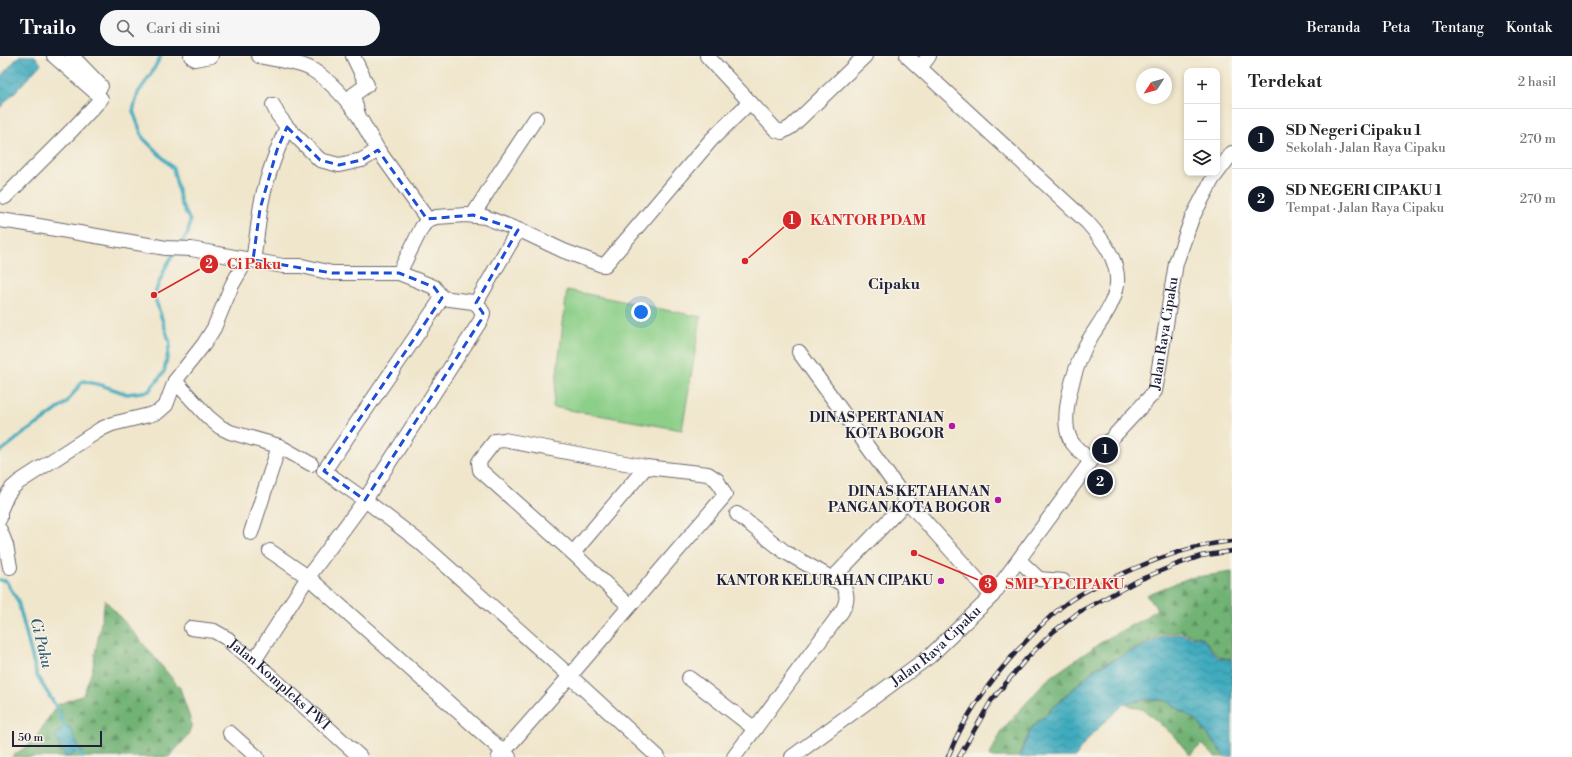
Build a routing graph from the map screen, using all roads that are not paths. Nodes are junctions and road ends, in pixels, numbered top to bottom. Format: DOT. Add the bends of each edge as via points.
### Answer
graph roads {
  1 [pos="54,56"];
  2 [pos="72,56"];
  3 [pos="191,56"];
  4 [pos="211,56"];
  5 [pos="259,56"];
  6 [pos="353,56"];
  7 [pos="708,56"];
  8 [pos="865,56"];
  9 [pos="908,56"];
  10 [pos="929,56"];
  11 [pos="920,68"];
  12 [pos="95,92"];
  13 [pos="750,102"];
  14 [pos="273,105"];
  15 [pos="358,115"];
  16 [pos="536,118"];
  17 [pos="287,127"];
  18 [pos="378,150"];
  19 [pos="1232,153"];
  20 [pos="6,198"];
  21 [pos="474,215"];
  22 [pos="0,220"];
  23 [pos="428,220"];
  24 [pos="518,230"];
  25 [pos="250,260"];
  26 [pos="399,273"];
  27 [pos="442,298"];
  28 [pos="476,303"];
  29 [pos="799,352"];
  30 [pos="175,381"];
  31 [pos="279,446"];
  32 [pos="1091,461"];
  33 [pos="311,464"];
  34 [pos="646,467"];
  35 [pos="365,500"];
  36 [pos="907,502"];
  37 [pos="737,514"];
  38 [pos="0,518"];
  39 [pos="0,530"];
  40 [pos="251,533"];
  41 [pos="270,551"];
  42 [pos="573,554"];
  43 [pos="1019,560"];
  44 [pos="10,567"];
  45 [pos="308,577"];
  46 [pos="832,579"];
  47 [pos="1063,581"];
  48 [pos="992,596"];
  49 [pos="629,606"];
  50 [pos="191,628"];
  51 [pos="254,661"];
  52 [pos="570,676"];
  53 [pos="690,678"];
  54 [pos="754,729"];
  55 [pos="230,733"];
  56 [pos="504,755"];
  57 [pos="255,756"];
  58 [pos="360,757"];
  59 [pos="658,757"];
  60 [pos="734,757"];
  61 [pos="792,757"];
  1 -- 12 [label="street"];
  2 -- 12 [label="street" via="101,86"];
  3 -- 4 [label="street" via="195,59"];
  5 -- 15 [label="street" via="311,69 333,86"];
  6 -- 15 [label="street" via="367,85 353,95"];
  7 -- 13 [label="street"];
  8 -- 13 [label="street" via="791,128 782,132 776,130"];
  9 -- 11 [label="street"];
  10 -- 11 [label="street"];
  11 -- 32 [label="street" via="1087,222 1109,250 1117,284 1104,317 1085,347 1068,395 1067,429 1070,440"];
  12 -- 20 [label="street" via="101,99"];
  13 -- 24 [label="street" via="712,140 605,265 564,251"];
  14 -- 17 [label="street"];
  15 -- 18 [label="street"];
  16 -- 21 [label="street"];
  17 -- 18 [label="street" via="320,160 326,162 339,165 362,160"];
  17 -- 25 [label="street" via="277,150 260,209 258,237"];
  18 -- 23 [label="street"];
  19 -- 32 [label="street, Jalan Raya Cipaku" via="1212,180 1192,218 1176,263 1154,391"];
  21 -- 23 [label="street" via="436,217"];
  21 -- 24 [label="street"];
  22 -- 25 [label="street"];
  23 -- 26 [label="street"];
  24 -- 28 [label="street"];
  25 -- 26 [label="street" via="283,266 302,266 332,273"];
  25 -- 30 [label="street" via="232,285 214,328"];
  26 -- 27 [label="street" via="434,287"];
  27 -- 28 [label="street"];
  27 -- 35 [label="street" via="324,471"];
  28 -- 35 [label="street" via="483,313 481,320"];
  29 -- 36 [label="street"];
  30 -- 31 [label="street" via="220,427"];
  30 -- 38 [label="street" via="166,405 158,412 101,429 19,482 7,495 0,511"];
  31 -- 33 [label="street"];
  31 -- 40 [label="street"];
  32 -- 43 [label="street, Jalan Raya Cipaku"];
  34 -- 42 [label="street"];
  34 -- 42 [label="street" via="498,439 492,444 480,459 480,470"];
  34 -- 49 [label="street" via="708,474 717,480 725,495"];
  35 -- 45 [label="street"];
  35 -- 52 [label="street" via="421,543"];
  36 -- 46 [label="street"];
  36 -- 48 [label="street"];
  37 -- 46 [label="street" via="785,552"];
  39 -- 44 [label="street" via="6,544"];
  41 -- 45 [label="street"];
  42 -- 49 [label="street"];
  43 -- 47 [label="street" via="1036,577"];
  43 -- 48 [label="street, Jalan Raya Cipaku"];
  45 -- 51 [label="street"];
  45 -- 56 [label="street"];
  46 -- 54 [label="street" via="842,584 846,591 845,605"];
  48 -- 61 [label="street, Jalan Raya Cipaku" via="930,656"];
  49 -- 52 [label="street"];
  50 -- 51 [label="street, Jalan Kompleks PWI" via="214,631"];
  51 -- 58 [label="street, Jalan Kompleks PWI"];
  52 -- 56 [label="street"];
  52 -- 59 [label="street"];
  53 -- 54 [label="street"];
  54 -- 60 [label="street"];
  55 -- 57 [label="street"];
}
